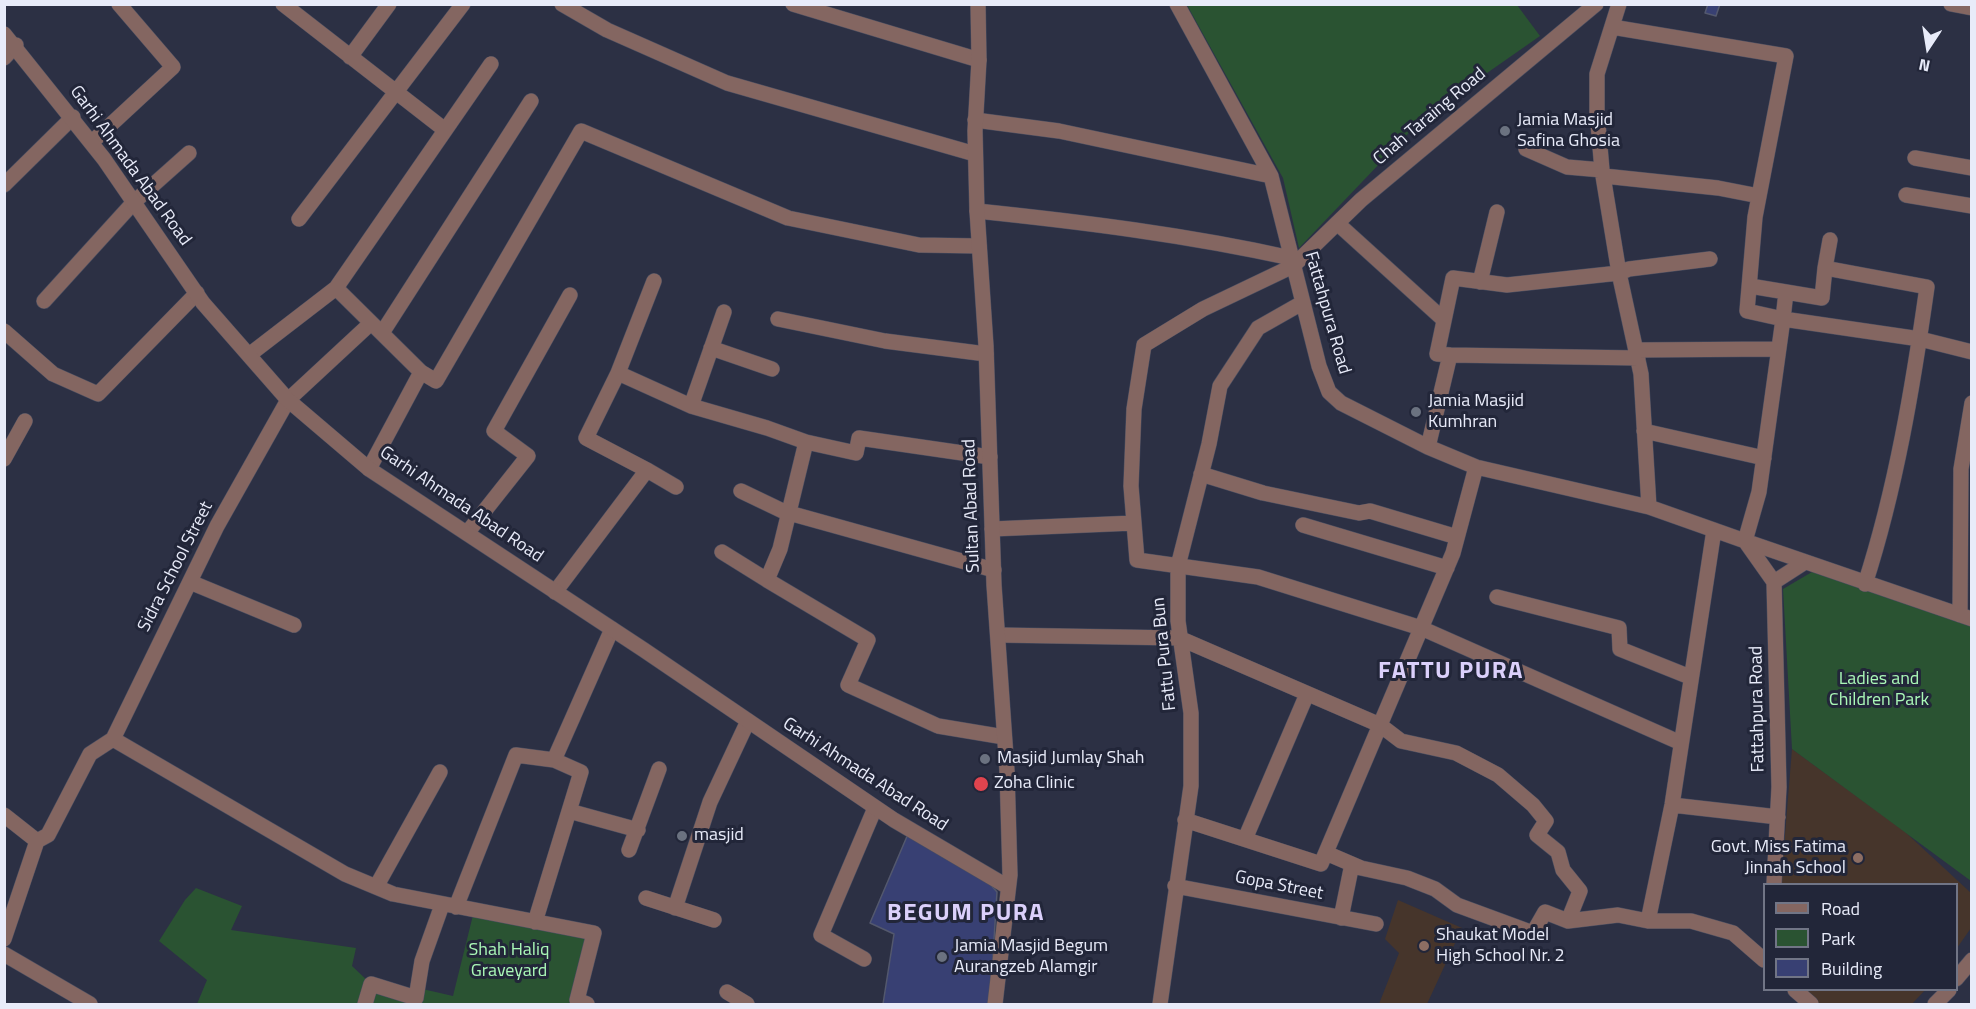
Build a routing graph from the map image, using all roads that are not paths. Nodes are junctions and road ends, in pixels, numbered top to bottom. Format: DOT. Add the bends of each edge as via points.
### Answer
graph roads {
  1 [pos="119,4"];
  2 [pos="283,4"];
  3 [pos="389,4"];
  4 [pos="463,4"];
  5 [pos="562,4"];
  6 [pos="793,4"];
  7 [pos="978,4"];
  8 [pos="1177,4"];
  9 [pos="1596,4"];
  10 [pos="1619,4"];
  11 [pos="1951,4"];
  12 [pos="1971,8"];
  13 [pos="1612,27"];
  14 [pos="4,34"];
  15 [pos="15,45"];
  16 [pos="350,57"];
  17 [pos="4,58"];
  18 [pos="979,60"];
  19 [pos="490,64"];
  20 [pos="396,93"];
  21 [pos="531,101"];
  22 [pos="73,117"];
  23 [pos="975,120"];
  24 [pos="445,130"];
  25 [pos="92,142"];
  26 [pos="1526,149"];
  27 [pos="189,153"];
  28 [pos="975,154"];
  29 [pos="1915,158"];
  30 [pos="1971,168"];
  31 [pos="1603,173"];
  32 [pos="1271,176"];
  33 [pos="4,185"];
  34 [pos="1906,195"];
  35 [pos="1760,196"];
  36 [pos="134,202"];
  37 [pos="1971,206"];
  38 [pos="977,211"];
  39 [pos="1497,212"];
  40 [pos="299,219"];
  41 [pos="1337,223"];
  42 [pos="1830,240"];
  43 [pos="979,246"];
  44 [pos="1710,259"];
  45 [pos="1292,262"];
  46 [pos="1826,268"];
  47 [pos="1619,273"];
  48 [pos="654,281"];
  49 [pos="1480,282"];
  50 [pos="1750,286"];
  51 [pos="336,288"];
  52 [pos="1786,292"];
  53 [pos="197,293"];
  54 [pos="570,296"];
  55 [pos="44,301"];
  56 [pos="1302,303"];
  57 [pos="724,312"];
  58 [pos="778,319"];
  59 [pos="1783,319"];
  60 [pos="1444,320"];
  61 [pos="376,328"];
  62 [pos="4,331"];
  63 [pos="1920,339"];
  64 [pos="711,348"];
  65 [pos="1778,349"];
  66 [pos="1971,352"];
  67 [pos="986,354"];
  68 [pos="1637,354"];
  69 [pos="249,355"];
  70 [pos="1450,355"];
  71 [pos="772,369"];
  72 [pos="421,372"];
  73 [pos="618,373"];
  74 [pos="288,400"];
  75 [pos="1971,403"];
  76 [pos="691,406"];
  77 [pos="25,421"];
  78 [pos="1644,431"];
  79 [pos="806,442"];
  80 [pos="1428,447"];
  81 [pos="990,457"];
  82 [pos="1764,458"];
  83 [pos="4,459"];
  84 [pos="1476,467"];
  85 [pos="369,469"];
  86 [pos="647,470"];
  87 [pos="1966,470"];
  88 [pos="1201,474"];
  89 [pos="676,487"];
  90 [pos="741,491"];
  91 [pos="1649,507"];
  92 [pos="789,514"];
  93 [pos="1134,523"];
  94 [pos="1303,525"];
  95 [pos="992,529"];
  96 [pos="1714,530"];
  97 [pos="467,533"];
  98 [pos="1457,537"];
  99 [pos="1745,541"];
  100 [pos="722,552"];
  101 [pos="1805,562"];
  102 [pos="1178,566"];
  103 [pos="1447,568"];
  104 [pos="994,570"];
  105 [pos="767,580"];
  106 [pos="190,582"];
  107 [pos="1774,582"];
  108 [pos="1865,584"];
  109 [pos="555,592"];
  110 [pos="1497,597"];
  111 [pos="1966,617"];
  112 [pos="294,625"];
  113 [pos="1421,628"];
  114 [pos="612,629"];
  115 [pos="998,635"];
  116 [pos="1179,638"];
  117 [pos="1690,677"];
  118 [pos="1307,694"];
  119 [pos="748,721"];
  120 [pos="1380,725"];
  121 [pos="1005,737"];
  122 [pos="113,739"];
  123 [pos="1680,744"];
  124 [pos="554,760"];
  125 [pos="660,769"];
  126 [pos="440,771"];
  127 [pos="1672,805"];
  128 [pos="875,808"];
  129 [pos="569,811"];
  130 [pos="4,815"];
  131 [pos="1778,817"];
  132 [pos="1185,820"];
  133 [pos="638,830"];
  134 [pos="1245,839"];
  135 [pos="37,841"];
  136 [pos="629,850"];
  137 [pos="1326,853"];
  138 [pos="1352,864"];
  139 [pos="1774,883"];
  140 [pos="1175,886"];
  141 [pos="376,887"];
  142 [pos="1008,887"];
  143 [pos="646,898"];
  144 [pos="449,906"];
  145 [pos="675,908"];
  146 [pos="1341,918"];
  147 [pos="714,921"];
  148 [pos="1568,921"];
  149 [pos="1648,921"];
  150 [pos="535,922"];
  151 [pos="1376,924"];
  152 [pos="4,939"];
  153 [pos="4,954"];
  154 [pos="864,959"];
  155 [pos="1763,959"];
  156 [pos="1971,960"];
  157 [pos="1958,976"];
  158 [pos="1796,991"];
  159 [pos="1948,991"];
  160 [pos="727,992"];
  161 [pos="1163,1004"];
  162 [pos="90,1005"];
  163 [pos="366,1005"];
  164 [pos="587,1005"];
  165 [pos="747,1005"];
  166 [pos="995,1005"];
  167 [pos="1810,1005"];
  168 [pos="1935,1005"];
  1 -- 25 [label="street" via="173,68"];
  2 -- 16 [label="street"];
  3 -- 16 [label="street"];
  4 -- 20 [label="street"];
  5 -- 28 [label="street" via="607,30 727,83"];
  6 -- 18 [label="street"];
  7 -- 18 [label="street, Sultan Abad Road"];
  8 -- 32 [label="street, Fattahpura Road"];
  9 -- 41 [label="street, Chah Taraing Road" via="1447,126"];
  10 -- 13 [label="street"];
  11 -- 12 [label="street"];
  13 -- 31 [label="street" via="1597,74"];
  13 -- 35 [label="street" via="1786,56"];
  14 -- 15 [label="street, Garhi Ahmada Abad Road"];
  15 -- 17 [label="street"];
  15 -- 22 [label="street, Garhi Ahmada Abad Road"];
  16 -- 20 [label="street"];
  18 -- 23 [label="street, Sultan Abad Road"];
  19 -- 24 [label="street"];
  20 -- 24 [label="street"];
  20 -- 40 [label="street"];
  21 -- 61 [label="street, Sidra School Street"];
  22 -- 25 [label="street, Garhi Ahmada Abad Road"];
  22 -- 33 [label="street"];
  23 -- 28 [label="street, Sultan Abad Road"];
  23 -- 32 [label="street" via="1059,131"];
  24 -- 51 [label="street"];
  25 -- 36 [label="street, Garhi Ahmada Abad Road"];
  26 -- 31 [label="street" via="1567,167"];
  27 -- 36 [label="street"];
  28 -- 38 [label="street, Sultan Abad Road"];
  29 -- 30 [label="street"];
  31 -- 35 [label="street"];
  31 -- 47 [label="street"];
  32 -- 45 [label="street, Fattahpura Road"];
  34 -- 37 [label="street"];
  35 -- 50 [label="street"];
  36 -- 53 [label="street, Garhi Ahmada Abad Road"];
  36 -- 55 [label="street"];
  38 -- 43 [label="street, Sultan Abad Road"];
  38 -- 45 [label="street" via="1216,241"];
  39 -- 49 [label="street"];
  41 -- 45 [label="street, Chah Taraing Road"];
  41 -- 60 [label="street"];
  42 -- 46 [label="street"];
  43 -- 67 [label="street, Sultan Abad Road"];
  43 -- 72 [label="street" via="919,245 788,218 581,131 436,381"];
  44 -- 47 [label="street" via="1629,268"];
  45 -- 56 [label="street, Fattahpura Road"];
  45 -- 93 [label="street, Chah Taraing Road" via="1144,345 1134,409"];
  46 -- 52 [label="street" via="1822,298"];
  46 -- 63 [label="street" via="1927,287"];
  47 -- 49 [label="street" via="1507,285"];
  47 -- 68 [label="street"];
  48 -- 73 [label="street"];
  49 -- 60 [label="street" via="1453,278"];
  50 -- 52 [label="street"];
  50 -- 59 [label="street" via="1748,311"];
  51 -- 61 [label="street"];
  51 -- 69 [label="street"];
  52 -- 59 [label="street"];
  53 -- 62 [label="street" via="98,393 53,374"];
  53 -- 69 [label="street, Garhi Ahmada Abad Road"];
  54 -- 97 [label="street" via="494,431 528,456"];
  56 -- 80 [label="street, Fattahpura Road" via="1329,392 1341,403"];
  56 -- 88 [label="street, Fattu Pura Bun" via="1258,328 1220,386"];
  57 -- 64 [label="street"];
  58 -- 67 [label="street" via="885,341"];
  59 -- 63 [label="street"];
  59 -- 65 [label="street"];
  60 -- 70 [label="street" via="1437,354"];
  61 -- 72 [label="street"];
  61 -- 74 [label="street, Sidra School Street"];
  63 -- 66 [label="street"];
  63 -- 108 [label="street" via="1881,534"];
  64 -- 71 [label="street"];
  64 -- 76 [label="street"];
  65 -- 68 [label="street"];
  65 -- 82 [label="street"];
  67 -- 81 [label="street, Sultan Abad Road"];
  68 -- 70 [label="street"];
  68 -- 78 [label="street"];
  69 -- 74 [label="street, Garhi Ahmada Abad Road"];
  70 -- 80 [label="street"];
  72 -- 85 [label="street"];
  73 -- 76 [label="street"];
  73 -- 86 [label="street" via="586,438"];
  74 -- 85 [label="street, Garhi Ahmada Abad Road"];
  74 -- 106 [label="street, Sidra School Street"];
  75 -- 87 [label="street"];
  76 -- 79 [label="street"];
  77 -- 83 [label="street"];
  78 -- 82 [label="street"];
  78 -- 91 [label="street"];
  79 -- 81 [label="street" via="856,453 859,438"];
  79 -- 92 [label="street"];
  80 -- 84 [label="street, Fattahpura Road"];
  81 -- 95 [label="street, Sultan Abad Road"];
  82 -- 99 [label="street"];
  84 -- 91 [label="street, Fattahpura Road"];
  84 -- 98 [label="street"];
  85 -- 97 [label="street, Garhi Ahmada Abad Road"];
  86 -- 89 [label="street"];
  86 -- 109 [label="street"];
  87 -- 111 [label="street"];
  88 -- 98 [label="street" via="1263,493 1359,513 1370,511"];
  88 -- 102 [label="street, Fattu Pura Bun"];
  90 -- 92 [label="street"];
  91 -- 96 [label="street, Fattahpura Road"];
  92 -- 104 [label="street"];
  92 -- 105 [label="street"];
  93 -- 95 [label="street"];
  93 -- 102 [label="street" via="1137,560"];
  94 -- 103 [label="street"];
  95 -- 104 [label="street, Sultan Abad Road"];
  96 -- 99 [label="street, Fattahpura Road"];
  96 -- 117 [label="street"];
  97 -- 109 [label="street, Garhi Ahmada Abad Road"];
  98 -- 103 [label="street"];
  99 -- 101 [label="street, Fattahpura Road"];
  99 -- 107 [label="street"];
  100 -- 105 [label="street"];
  101 -- 107 [label="street"];
  101 -- 108 [label="street, Fattahpura Road"];
  102 -- 113 [label="street" via="1258,577"];
  102 -- 116 [label="street, Fattu Pura Bun"];
  103 -- 113 [label="street"];
  104 -- 115 [label="street, Sultan Abad Road"];
  105 -- 121 [label="street" via="868,640 848,685 938,726"];
  106 -- 112 [label="street"];
  106 -- 122 [label="street, Sidra School Street"];
  107 -- 131 [label="street, Fattahpura Road"];
  108 -- 111 [label="street, Fattahpura Road"];
  109 -- 114 [label="street, Garhi Ahmada Abad Road"];
  110 -- 117 [label="street" via="1619,628 1620,649"];
  113 -- 120 [label="street"];
  113 -- 123 [label="street"];
  114 -- 119 [label="street, Garhi Ahmada Abad Road"];
  114 -- 124 [label="street"];
  115 -- 116 [label="street"];
  115 -- 121 [label="street, Sultan Abad Road"];
  116 -- 118 [label="street"];
  116 -- 132 [label="street, Fattu Pura Bun" via="1191,713 1191,786"];
  117 -- 123 [label="street"];
  118 -- 120 [label="street"];
  118 -- 134 [label="street"];
  119 -- 128 [label="street, Garhi Ahmada Abad Road"];
  119 -- 145 [label="street" via="710,802"];
  120 -- 137 [label="street"];
  120 -- 148 [label="street" via="1401,741 1456,753 1498,775 1533,805 1546,821 1537,835 1558,852 1563,870 1580,891"];
  121 -- 142 [label="street, Sultan Abad Road"];
  122 -- 135 [label="street, Sidra School Street" via="90,754 48,836"];
  122 -- 141 [label="street" via="345,874"];
  123 -- 127 [label="street"];
  124 -- 129 [label="street" via="581,772"];
  124 -- 144 [label="street" via="516,755"];
  125 -- 133 [label="street"];
  126 -- 141 [label="street"];
  127 -- 131 [label="street"];
  127 -- 149 [label="street"];
  128 -- 142 [label="street, Garhi Ahmada Abad Road"];
  128 -- 154 [label="street" via="821,935"];
  129 -- 133 [label="street"];
  129 -- 150 [label="street"];
  130 -- 135 [label="street"];
  131 -- 139 [label="street, Fattahpura Road"];
  132 -- 134 [label="street"];
  132 -- 140 [label="street, Fattu Pura Bun"];
  133 -- 136 [label="street"];
  134 -- 137 [label="street" via="1321,864"];
  135 -- 152 [label="street"];
  137 -- 138 [label="street"];
  138 -- 146 [label="street"];
  138 -- 148 [label="street" via="1407,878 1435,889 1457,905 1533,933 1545,912"];
  140 -- 146 [label="street, Gopa Street"];
  140 -- 161 [label="street, Fattu Pura Bun"];
  141 -- 144 [label="street"];
  142 -- 166 [label="street, Sultan Abad Road"];
  143 -- 145 [label="street"];
  144 -- 150 [label="street"];
  144 -- 163 [label="street" via="422,961 416,998 371,984"];
  145 -- 147 [label="street"];
  146 -- 151 [label="street, Gopa Street"];
  148 -- 149 [label="street" via="1618,915"];
  149 -- 155 [label="street" via="1691,921 1733,933"];
  150 -- 164 [label="street" via="594,933 578,1000"];
  153 -- 162 [label="street"];
  156 -- 157 [label="street"];
  158 -- 167 [label="street"];
  159 -- 168 [label="street"];
  160 -- 165 [label="street"];
}
